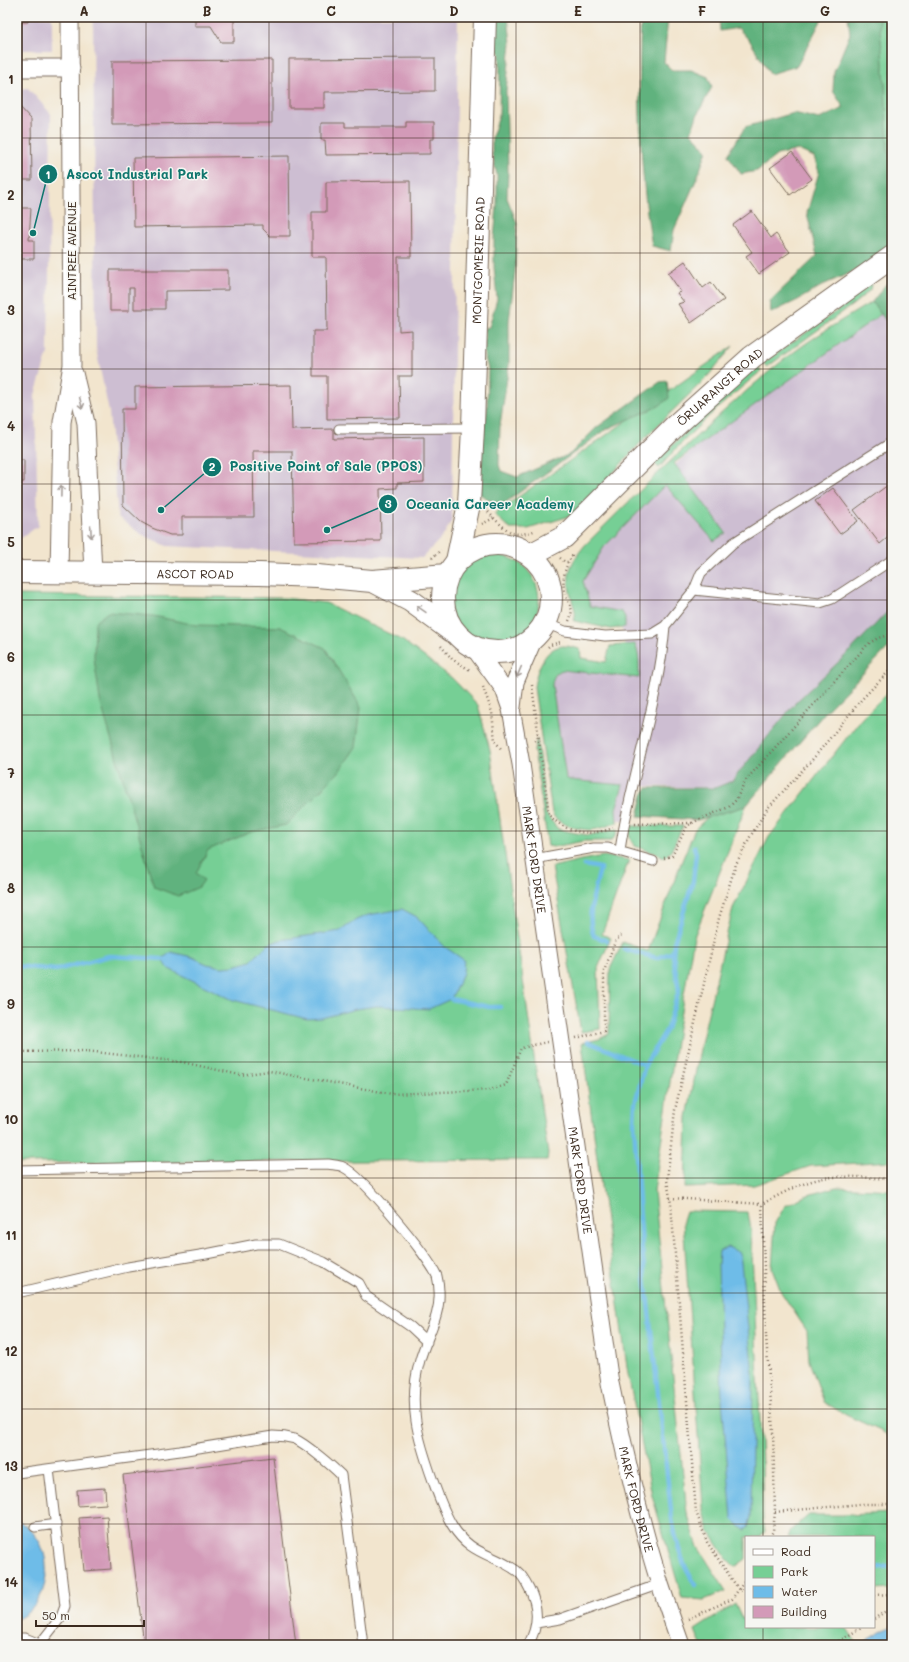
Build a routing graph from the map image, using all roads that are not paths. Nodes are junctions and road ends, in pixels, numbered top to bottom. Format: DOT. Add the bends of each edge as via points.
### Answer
graph roads {
  1 [pos="70,17"];
  2 [pos="485,17"];
  3 [pos="17,68"];
  4 [pos="70,68"];
  5 [pos="892,256"];
  6 [pos="72,365"];
  7 [pos="474,428"];
  8 [pos="340,429"];
  9 [pos="892,442"];
  10 [pos="477,506"];
  11 [pos="564,537"];
  12 [pos="488,545"];
  13 [pos="530,555"];
  14 [pos="892,560"];
  15 [pos="449,562"];
  16 [pos="17,572"];
  17 [pos="59,572"];
  18 [pos="93,572"];
  19 [pos="546,575"];
  20 [pos="372,581"];
  21 [pos="694,590"];
  22 [pos="665,626"];
  23 [pos="540,631"];
  24 [pos="445,636"];
  25 [pos="475,649"];
  26 [pos="511,709"];
  27 [pos="620,850"];
  28 [pos="534,859"];
  29 [pos="653,861"];
  30 [pos="17,1170"];
  31 [pos="17,1293"];
  32 [pos="427,1342"];
  33 [pos="50,1469"];
  34 [pos="17,1473"];
  35 [pos="56,1524"];
  36 [pos="36,1527"];
  37 [pos="660,1584"];
  38 [pos="536,1623"];
  39 [pos="17,1638"];
  40 [pos="36,1645"];
  41 [pos="39,1645"];
  42 [pos="363,1645"];
  43 [pos="528,1645"];
  44 [pos="681,1645"];
  1 -- 4 [label="street, AINTREE AVENUE"];
  2 -- 7 [label="street, MONTGOMERIE ROAD"];
  3 -- 4 [label="street"];
  4 -- 6 [label="street, AINTREE AVENUE"];
  5 -- 11 [label="street, ŌRUARANGI ROAD" via="752,357 727,378 646,454"];
  17 -- 6 [label="street, AINTREE AVENUE, one-way" via="62,422"];
  6 -- 18 [label="street, AINTREE AVENUE, one-way" via="86,423"];
  7 -- 8 [label="lane"];
  7 -- 10 [label="street, MONTGOMERIE ROAD"];
  9 -- 21 [label="lane" via="733,544 701,573"];
  10 -- 12 [label="street, MONTGOMERIE ROAD"];
  10 -- 15 [label="street, MONTGOMERIE ROAD"];
  11 -- 13 [label="street, ŌRUARANGI ROAD"];
  11 -- 19 [label="street, ŌRUARANGI ROAD"];
  12 -- 13 [label="street" via="510,546"];
  12 -- 15 [label="street" via="471,550"];
  13 -- 19 [label="street"];
  14 -- 21 [label="lane" via="832,599 820,603"];
  15 -- 20 [label="street, ASCOT ROAD"];
  15 -- 24 [label="street" via="442,594"];
  16 -- 17 [label="street, ASCOT ROAD"];
  17 -- 18 [label="street, ASCOT ROAD"];
  18 -- 20 [label="street, ASCOT ROAD" via="317,576"];
  19 -- 23 [label="street" via="551,599 549,612"];
  24 -- 20 [label="street, ASCOT ROAD, one-way" via="411,601"];
  21 -- 22 [label="lane"];
  22 -- 23 [label="lane" via="652,634 605,636"];
  22 -- 27 [label="lane" via="657,685"];
  23 -- 25 [label="street" via="522,647 506,652 491,653"];
  23 -- 26 [label="street, MARK FORD DRIVE, one-way" via="515,682"];
  24 -- 25 [label="street"];
  25 -- 26 [label="street, MARK FORD DRIVE" via="504,689"];
  26 -- 28 [label="street, MARK FORD DRIVE"];
  27 -- 28 [label="lane" via="594,848"];
  27 -- 29 [label="lane"];
  28 -- 37 [label="street, MARK FORD DRIVE" via="610,1383 628,1466"];
  30 -- 32 [label="lane" via="298,1164 343,1167 356,1176 418,1246 437,1277 439,1293 434,1322"];
  31 -- 32 [label="lane" via="128,1267 256,1244 279,1244 324,1262 359,1283 366,1296 411,1327"];
  32 -- 38 [label="lane" via="414,1387 414,1418 439,1497 452,1526 468,1546 519,1572 527,1582 534,1597"];
  33 -- 34 [label="lane"];
  33 -- 35 [label="lane"];
  33 -- 42 [label="lane" via="273,1436 297,1440 341,1475"];
  35 -- 36 [label="lane"];
  35 -- 41 [label="lane" via="65,1606 61,1617"];
  37 -- 38 [label="lane" via="560,1619"];
  37 -- 44 [label="street, MARK FORD DRIVE"];
  38 -- 43 [label="lane"];
  39 -- 40 [label="lane" via="30,1639"];
}
